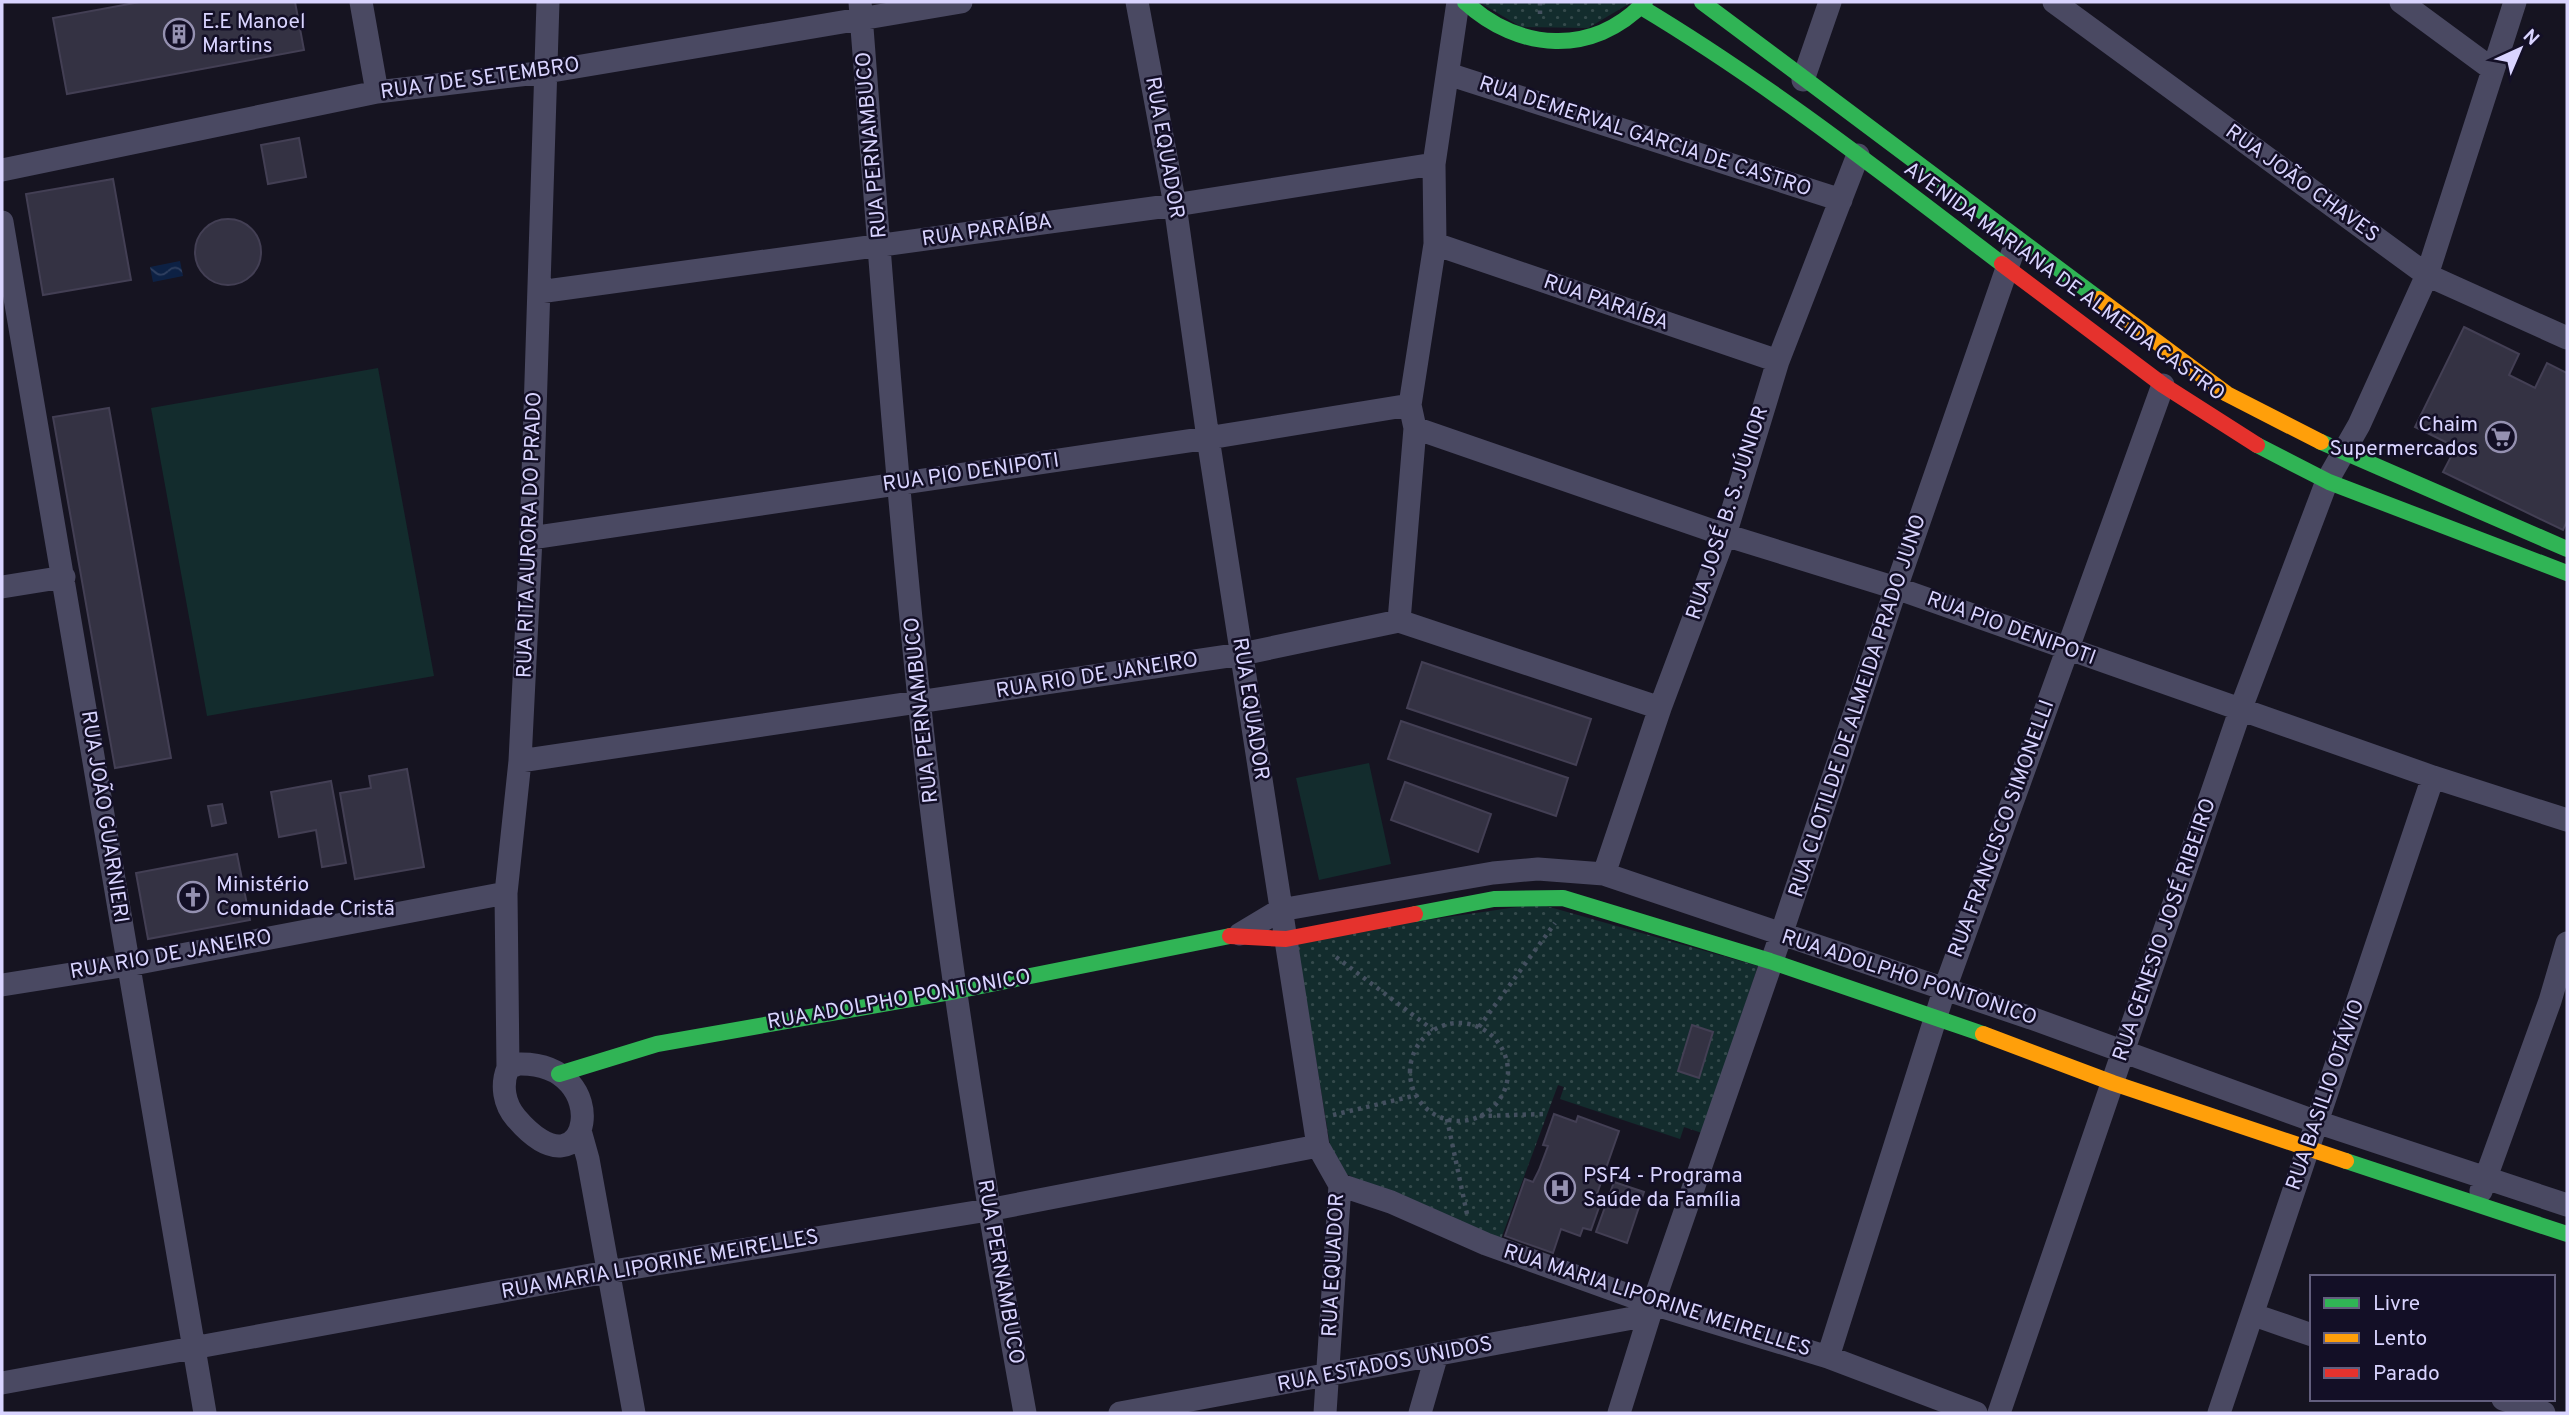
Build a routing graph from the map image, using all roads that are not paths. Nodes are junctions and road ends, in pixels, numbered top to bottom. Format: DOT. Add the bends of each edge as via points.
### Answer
graph roads {
  1 [pos="361,2"];
  2 [pos="548,2"];
  3 [pos="961,2"];
  4 [pos="1137,2"];
  5 [pos="1458,2"];
  6 [pos="1465,2"];
  7 [pos="1702,2"];
  8 [pos="1830,2"];
  9 [pos="2054,2"];
  10 [pos="2401,2"];
  11 [pos="2515,2"];
  12 [pos="1643,5"];
  13 [pos="861,10"];
  14 [pos="2492,69"];
  15 [pos="546,72"];
  16 [pos="1448,74"];
  17 [pos="1803,80"];
  18 [pos="377,92"];
  19 [pos="1857,155"];
  20 [pos="1434,164"];
  21 [pos="2,170"];
  22 [pos="1841,200"];
  23 [pos="1175,205"];
  24 [pos="2,222"];
  25 [pos="2018,238"];
  26 [pos="1435,244"];
  27 [pos="880,246"];
  28 [pos="2007,269"];
  29 [pos="2427,275"];
  30 [pos="539,292"];
  31 [pos="2567,338"];
  32 [pos="1777,362"];
  33 [pos="2163,385"];
  34 [pos="1410,405"];
  35 [pos="1415,428"];
  36 [pos="1208,438"];
  37 [pos="2345,453"];
  38 [pos="2327,481"];
  39 [pos="899,484"];
  40 [pos="1725,536"];
  41 [pos="531,538"];
  42 [pos="2567,549"];
  43 [pos="2567,573"];
  44 [pos="65,577"];
  45 [pos="2,587"];
  46 [pos="1896,588"];
  47 [pos="1399,621"];
  48 [pos="2066,650"];
  49 [pos="1242,654"];
  50 [pos="920,702"];
  51 [pos="1660,708"];
  52 [pos="2241,708"];
  53 [pos="520,761"];
  54 [pos="2433,777"];
  55 [pos="2567,820"];
  56 [pos="1604,874"];
  57 [pos="506,893"];
  58 [pos="1280,910"];
  59 [pos="1240,934"];
  60 [pos="1781,935"];
  61 [pos="1286,939"];
  62 [pos="2567,943"];
  63 [pos="1770,961"];
  64 [pos="128,965"];
  65 [pos="2,985"];
  66 [pos="956,991"];
  67 [pos="1944,991"];
  68 [pos="2558,1005"];
  69 [pos="2031,1018"];
  70 [pos="1936,1020"];
  71 [pos="2020,1046"];
  72 [pos="2124,1053"];
  73 [pos="508,1068"];
  74 [pos="559,1073"];
  75 [pos="2113,1083"];
  76 [pos="2317,1122"];
  77 [pos="581,1134"];
  78 [pos="1318,1146"];
  79 [pos="2307,1147"];
  80 [pos="2485,1177"];
  81 [pos="1340,1185"];
  82 [pos="2477,1204"];
  83 [pos="2567,1205"];
  84 [pos="988,1210"];
  85 [pos="2567,1234"];
  86 [pos="607,1272"];
  87 [pos="1651,1309"];
  88 [pos="2254,1315"];
  89 [pos="2310,1334"];
  90 [pos="195,1349"];
  91 [pos="1437,1354"];
  92 [pos="1828,1357"];
  93 [pos="1328,1376"];
  94 [pos="2,1383"];
  95 [pos="2509,1401"];
  96 [pos="205,1413"];
  97 [pos="634,1413"];
  98 [pos="1025,1413"];
  99 [pos="1120,1413"];
  100 [pos="1325,1413"];
  101 [pos="1420,1413"];
  102 [pos="1619,1413"];
  103 [pos="1976,1413"];
  104 [pos="1999,1413"];
  105 [pos="2219,1413"];
  106 [pos="2544,1413"];
  1 -- 18 [label="street"];
  2 -- 15 [label="street, RUA RITA AURORA DO PRADO"];
  3 -- 13 [label="street, RUA 7 DE SETEMBRO"];
  4 -- 23 [label="street, RUA EQUADOR"];
  5 -- 16 [label="street"];
  6 -- 12 [label="main road" via="1483,19 1513,35 1546,42 1579,40 1610,29"];
  7 -- 17 [label="main road, AVENIDA MARIANA DE ALMEIDA CASTRO"];
  8 -- 17 [label="street"];
  9 -- 29 [label="street, RUA JOÃO CHAVES"];
  10 -- 14 [label="street"];
  11 -- 14 [label="street, RUA GENESIO JOSÉ RIBEIRO"];
  12 -- 19 [label="main road, AVENIDA MARIANA DE ALMEIDA CASTRO"];
  13 -- 15 [label="street, RUA 7 DE SETEMBRO"];
  13 -- 27 [label="street, RUA PERNAMBUCO"];
  14 -- 29 [label="street, RUA GENESIO JOSÉ RIBEIRO"];
  15 -- 18 [label="street, RUA 7 DE SETEMBRO"];
  15 -- 30 [label="street, RUA RITA AURORA DO PRADO"];
  16 -- 20 [label="street"];
  16 -- 22 [label="street, RUA DEMERVAL GARCIA DE CASTRO"];
  17 -- 25 [label="main road, AVENIDA MARIANA DE ALMEIDA CASTRO"];
  18 -- 21 [label="street, RUA 7 DE SETEMBRO"];
  19 -- 22 [label="street, RUA JOSÉ B. S. JÚNIOR"];
  19 -- 28 [label="main road, AVENIDA MARIANA DE ALMEIDA CASTRO"];
  20 -- 23 [label="street, RUA PARAÍBA"];
  20 -- 26 [label="street"];
  22 -- 32 [label="street, RUA JOSÉ B. S. JÚNIOR"];
  23 -- 27 [label="street, RUA PARAÍBA"];
  23 -- 36 [label="street, RUA EQUADOR"];
  24 -- 44 [label="street, RUA JOÃO GUARNIERI"];
  25 -- 28 [label="street, RUA CLOTILDE DE ALMEIDA PRADO JUNO"];
  25 -- 37 [label="main road, AVENIDA MARIANA DE ALMEIDA CASTRO" via="2227,394"];
  26 -- 32 [label="street, RUA PARAÍBA"];
  26 -- 34 [label="street"];
  27 -- 30 [label="street, RUA PARAÍBA"];
  27 -- 39 [label="street, RUA PERNAMBUCO"];
  28 -- 33 [label="main road, AVENIDA MARIANA DE ALMEIDA CASTRO"];
  28 -- 46 [label="street, RUA CLOTILDE DE ALMEIDA PRADO JUNO"];
  29 -- 31 [label="street, RUA JOÃO CHAVES"];
  29 -- 37 [label="street, RUA GENESIO JOSÉ RIBEIRO"];
  30 -- 41 [label="street, RUA RITA AURORA DO PRADO"];
  32 -- 40 [label="street, RUA JOSÉ B. S. JÚNIOR"];
  33 -- 38 [label="main road, AVENIDA MARIANA DE ALMEIDA CASTRO" via="2236,432"];
  33 -- 48 [label="street, RUA FRANCISCO SIMONELLI"];
  34 -- 35 [label="street"];
  34 -- 36 [label="street, RUA PIO DENIPOTI"];
  35 -- 40 [label="street, RUA PIO DENIPOTI"];
  35 -- 47 [label="street"];
  36 -- 39 [label="street, RUA PIO DENIPOTI"];
  36 -- 49 [label="street, RUA EQUADOR"];
  37 -- 38 [label="street, RUA GENESIO JOSÉ RIBEIRO"];
  37 -- 42 [label="main road, AVENIDA MARIANA DE ALMEIDA CASTRO"];
  38 -- 43 [label="main road, AVENIDA MARIANA DE ALMEIDA CASTRO" via="2517,550"];
  38 -- 52 [label="street, RUA GENESIO JOSÉ RIBEIRO"];
  39 -- 41 [label="street, RUA PIO DENIPOTI"];
  39 -- 50 [label="street, RUA PERNAMBUCO"];
  40 -- 46 [label="street, RUA PIO DENIPOTI"];
  40 -- 51 [label="street, RUA JOSÉ B. S. JÚNIOR"];
  41 -- 53 [label="street, RUA RITA AURORA DO PRADO"];
  44 -- 45 [label="street"];
  44 -- 64 [label="street, RUA JOÃO GUARNIERI"];
  46 -- 48 [label="street, RUA PIO DENIPOTI"];
  46 -- 60 [label="street, RUA CLOTILDE DE ALMEIDA PRADO JUNO"];
  47 -- 49 [label="street, RUA RIO DE JANEIRO"];
  47 -- 51 [label="street"];
  48 -- 52 [label="street, RUA PIO DENIPOTI"];
  48 -- 67 [label="street, RUA FRANCISCO SIMONELLI"];
  49 -- 50 [label="street, RUA RIO DE JANEIRO"];
  49 -- 58 [label="street, RUA EQUADOR"];
  50 -- 53 [label="street, RUA RIO DE JANEIRO"];
  50 -- 66 [label="street, RUA PERNAMBUCO"];
  51 -- 56 [label="street, RUA JOSÉ B. S. JÚNIOR"];
  52 -- 54 [label="street, RUA PIO DENIPOTI"];
  52 -- 72 [label="street, RUA GENESIO JOSÉ RIBEIRO"];
  53 -- 57 [label="street, RUA RITA AURORA DO PRADO"];
  54 -- 55 [label="street, RUA PIO DENIPOTI"];
  54 -- 76 [label="street, RUA BASILIO OTÁVIO"];
  56 -- 58 [label="street, RUA ADOLPHO PONTONICO" via="1538,869 1493,873"];
  56 -- 60 [label="street, RUA ADOLPHO PONTONICO"];
  57 -- 64 [label="street, RUA RIO DE JANEIRO"];
  57 -- 73 [label="street, RUA RITA AURORA DO PRADO"];
  58 -- 59 [label="street, RUA ADOLPHO PONTONICO"];
  58 -- 61 [label="street, RUA EQUADOR"];
  59 -- 61 [label="main road, RUA ADOLPHO PONTONICO"];
  59 -- 66 [label="main road, RUA ADOLPHO PONTONICO"];
  60 -- 63 [label="street, RUA CLOTILDE DE ALMEIDA PRADO JUNO"];
  60 -- 67 [label="street, RUA ADOLPHO PONTONICO"];
  61 -- 63 [label="main road, RUA ADOLPHO PONTONICO" via="1494,898 1531,896 1592,905"];
  61 -- 78 [label="street, RUA EQUADOR"];
  62 -- 68 [label="street"];
  63 -- 70 [label="main road, RUA ADOLPHO PONTONICO"];
  63 -- 87 [label="street, RUA CLOTILDE DE ALMEIDA PRADO JUNO"];
  64 -- 65 [label="street, RUA RIO DE JANEIRO"];
  64 -- 90 [label="street, RUA JOÃO GUARNIERI"];
  66 -- 74 [label="main road, RUA ADOLPHO PONTONICO" via="657,1044"];
  66 -- 84 [label="street, RUA PERNAMBUCO"];
  67 -- 69 [label="street, RUA ADOLPHO PONTONICO"];
  67 -- 70 [label="street, RUA FRANCISCO SIMONELLI"];
  68 -- 80 [label="street"];
  69 -- 71 [label="street"];
  69 -- 72 [label="street, RUA ADOLPHO PONTONICO"];
  70 -- 71 [label="main road, RUA ADOLPHO PONTONICO"];
  70 -- 92 [label="street, RUA FRANCISCO SIMONELLI"];
  71 -- 75 [label="main road, RUA ADOLPHO PONTONICO"];
  72 -- 75 [label="street, RUA GENESIO JOSÉ RIBEIRO"];
  72 -- 76 [label="street, RUA ADOLPHO PONTONICO"];
  73 -- 74 [label="street" via="530,1063"];
  73 -- 77 [label="street" via="503,1078 510,1112 526,1130 561,1145 573,1143"];
  74 -- 77 [label="street" via="583,1111"];
  75 -- 79 [label="main road, RUA ADOLPHO PONTONICO"];
  75 -- 104 [label="street, RUA GENESIO JOSÉ RIBEIRO"];
  76 -- 79 [label="street, RUA BASILIO OTÁVIO"];
  76 -- 80 [label="street, RUA ADOLPHO PONTONICO"];
  77 -- 86 [label="street"];
  78 -- 81 [label="street, RUA EQUADOR"];
  78 -- 84 [label="street, RUA MARIA LIPORINE MEIRELLES"];
  79 -- 82 [label="main road, RUA ADOLPHO PONTONICO"];
  79 -- 88 [label="street, RUA BASILIO OTÁVIO"];
  80 -- 82 [label="street"];
  80 -- 83 [label="street, RUA ADOLPHO PONTONICO"];
  81 -- 87 [label="street, RUA MARIA LIPORINE MEIRELLES"];
  81 -- 93 [label="street, RUA EQUADOR"];
  82 -- 85 [label="main road, RUA ADOLPHO PONTONICO"];
  84 -- 86 [label="street, RUA MARIA LIPORINE MEIRELLES"];
  84 -- 98 [label="street, RUA PERNAMBUCO"];
  86 -- 90 [label="street, RUA MARIA LIPORINE MEIRELLES"];
  86 -- 97 [label="street"];
  87 -- 91 [label="street, RUA ESTADOS UNIDOS"];
  87 -- 92 [label="street, RUA MARIA LIPORINE MEIRELLES"];
  87 -- 102 [label="street, RUA CLOTILDE DE ALMEIDA PRADO JUNO"];
  88 -- 89 [label="street"];
  88 -- 105 [label="street, RUA BASILIO OTÁVIO"];
  90 -- 94 [label="street, RUA MARIA LIPORINE MEIRELLES"];
  90 -- 96 [label="street, RUA JOÃO GUARNIERI"];
  91 -- 93 [label="street, RUA ESTADOS UNIDOS"];
  91 -- 101 [label="street"];
  92 -- 103 [label="street, RUA MARIA LIPORINE MEIRELLES"];
  93 -- 99 [label="street, RUA ESTADOS UNIDOS"];
  93 -- 100 [label="street, RUA EQUADOR"];
  95 -- 106 [label="street"];
}
